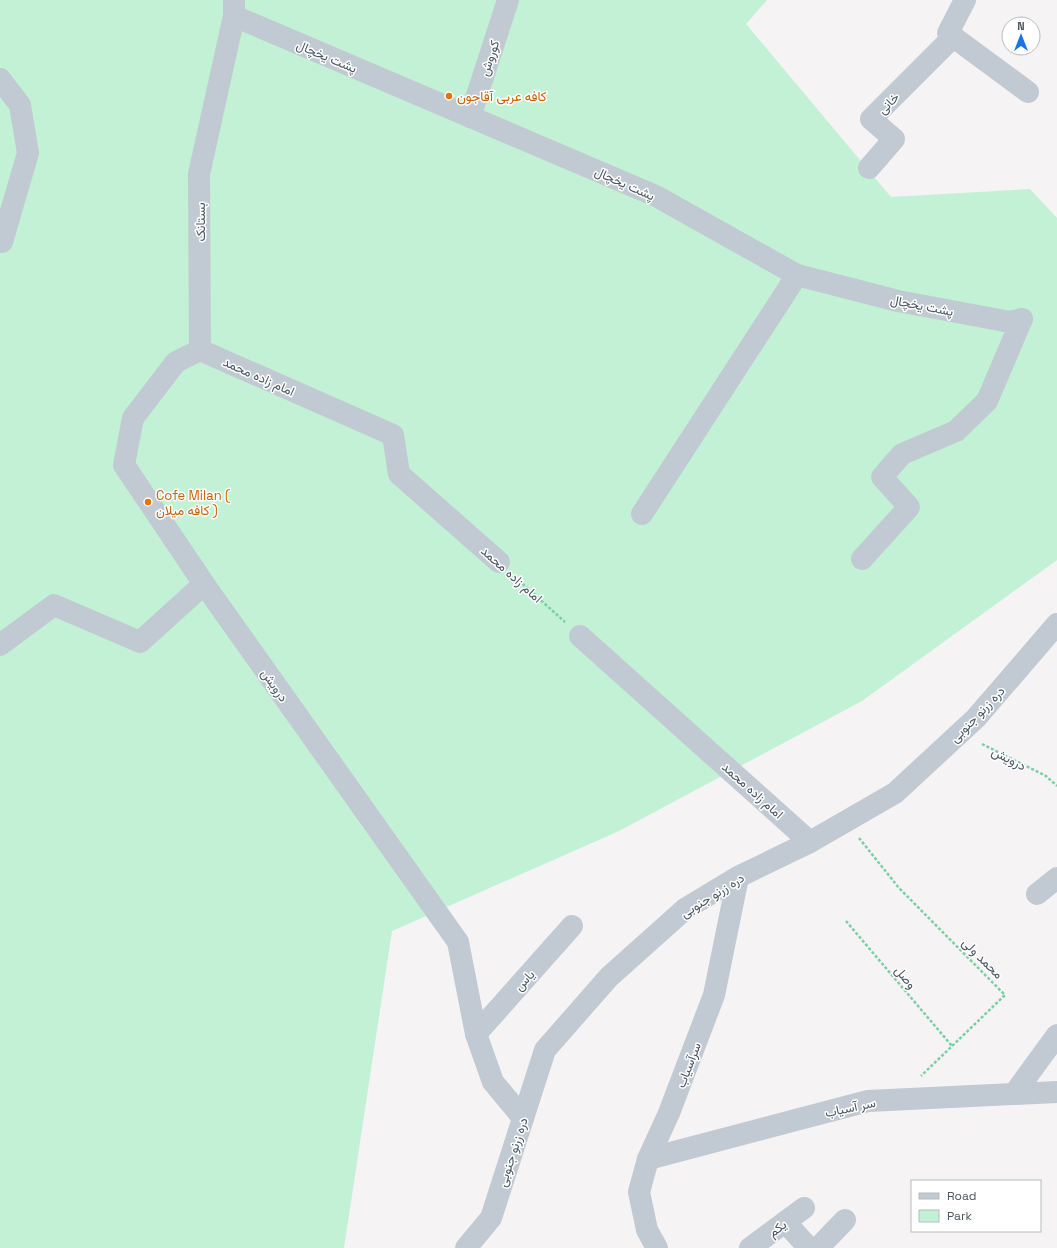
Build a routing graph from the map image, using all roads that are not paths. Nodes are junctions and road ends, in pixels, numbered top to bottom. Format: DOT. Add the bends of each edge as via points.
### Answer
graph roads {
  1 [pos="508,0"];
  2 [pos="960,2"];
  3 [pos="234,8"];
  4 [pos="953,36"];
  5 [pos="0,79"];
  6 [pos="1028,92"];
  7 [pos="470,117"];
  8 [pos="869,168"];
  9 [pos="2,242"];
  10 [pos="797,275"];
  11 [pos="200,350"];
  12 [pos="642,514"];
  13 [pos="862,559"];
  14 [pos="499,562"];
  15 [pos="204,584"];
  16 [pos="1057,624"];
  17 [pos="580,636"];
  18 [pos="0,645"];
  19 [pos="810,842"];
  20 [pos="738,877"];
  21 [pos="1057,878"];
  22 [pos="1037,894"];
  23 [pos="572,926"];
  24 [pos="476,1034"];
  25 [pos="1057,1035"];
  26 [pos="1057,1092"];
  27 [pos="1014,1094"];
  28 [pos="523,1118"];
  29 [pos="648,1159"];
  30 [pos="804,1208"];
  31 [pos="845,1220"];
  32 [pos="785,1222"];
  33 [pos="466,1248"];
  34 [pos="657,1248"];
  35 [pos="750,1248"];
  36 [pos="810,1248"];
  37 [pos="818,1248"];
  1 -- 7 [label="street, کوروش"];
  2 -- 4 [label="street" via="948,33"];
  3 -- 7 [label="street, پشت یخچال"];
  3 -- 11 [label="street, بستانک" via="200,174"];
  4 -- 6 [label="street"];
  4 -- 8 [label="street, خانی" via="871,120 894,140"];
  5 -- 9 [label="street" via="20,105 28,153"];
  7 -- 10 [label="street, پشت یخچال" via="656,196"];
  10 -- 12 [label="street"];
  10 -- 13 [label="street, پشت یخچال" via="898,301 1010,322 1022,319 987,401 956,431 902,454 882,477 909,507"];
  11 -- 14 [label="street, امام زاده محمد" via="393,435 399,474"];
  11 -- 15 [label="street, درویش" via="176,362 133,418 124,465"];
  15 -- 18 [label="street" via="140,642 54,605"];
  15 -- 24 [label="street, درویش" via="458,942"];
  16 -- 19 [label="street, دره زرنو جنوبی" via="976,718 896,793"];
  17 -- 19 [label="street, امام زاده محمد"];
  19 -- 20 [label="street, دره زرنو جنوبی"];
  20 -- 28 [label="street, دره زرنو جنوبی" via="685,909 604,983 545,1050"];
  20 -- 29 [label="street, سرآسیاب" via="714,995 675,1099"];
  21 -- 22 [label="street"];
  23 -- 24 [label="street, یاس"];
  24 -- 28 [label="street" via="493,1082"];
  25 -- 27 [label="street"];
  26 -- 27 [label="street, سر آسیاب"];
  27 -- 29 [label="street, سر آسیاب" via="868,1101"];
  28 -- 33 [label="street, دره زرنو جنوبی" via="491,1218"];
  29 -- 34 [label="street, سرآسیاب" via="639,1192 647,1230"];
  30 -- 32 [label="street, یکم"];
  31 -- 37 [label="street"];
  32 -- 35 [label="street, یکم"];
  32 -- 36 [label="street"];
}
